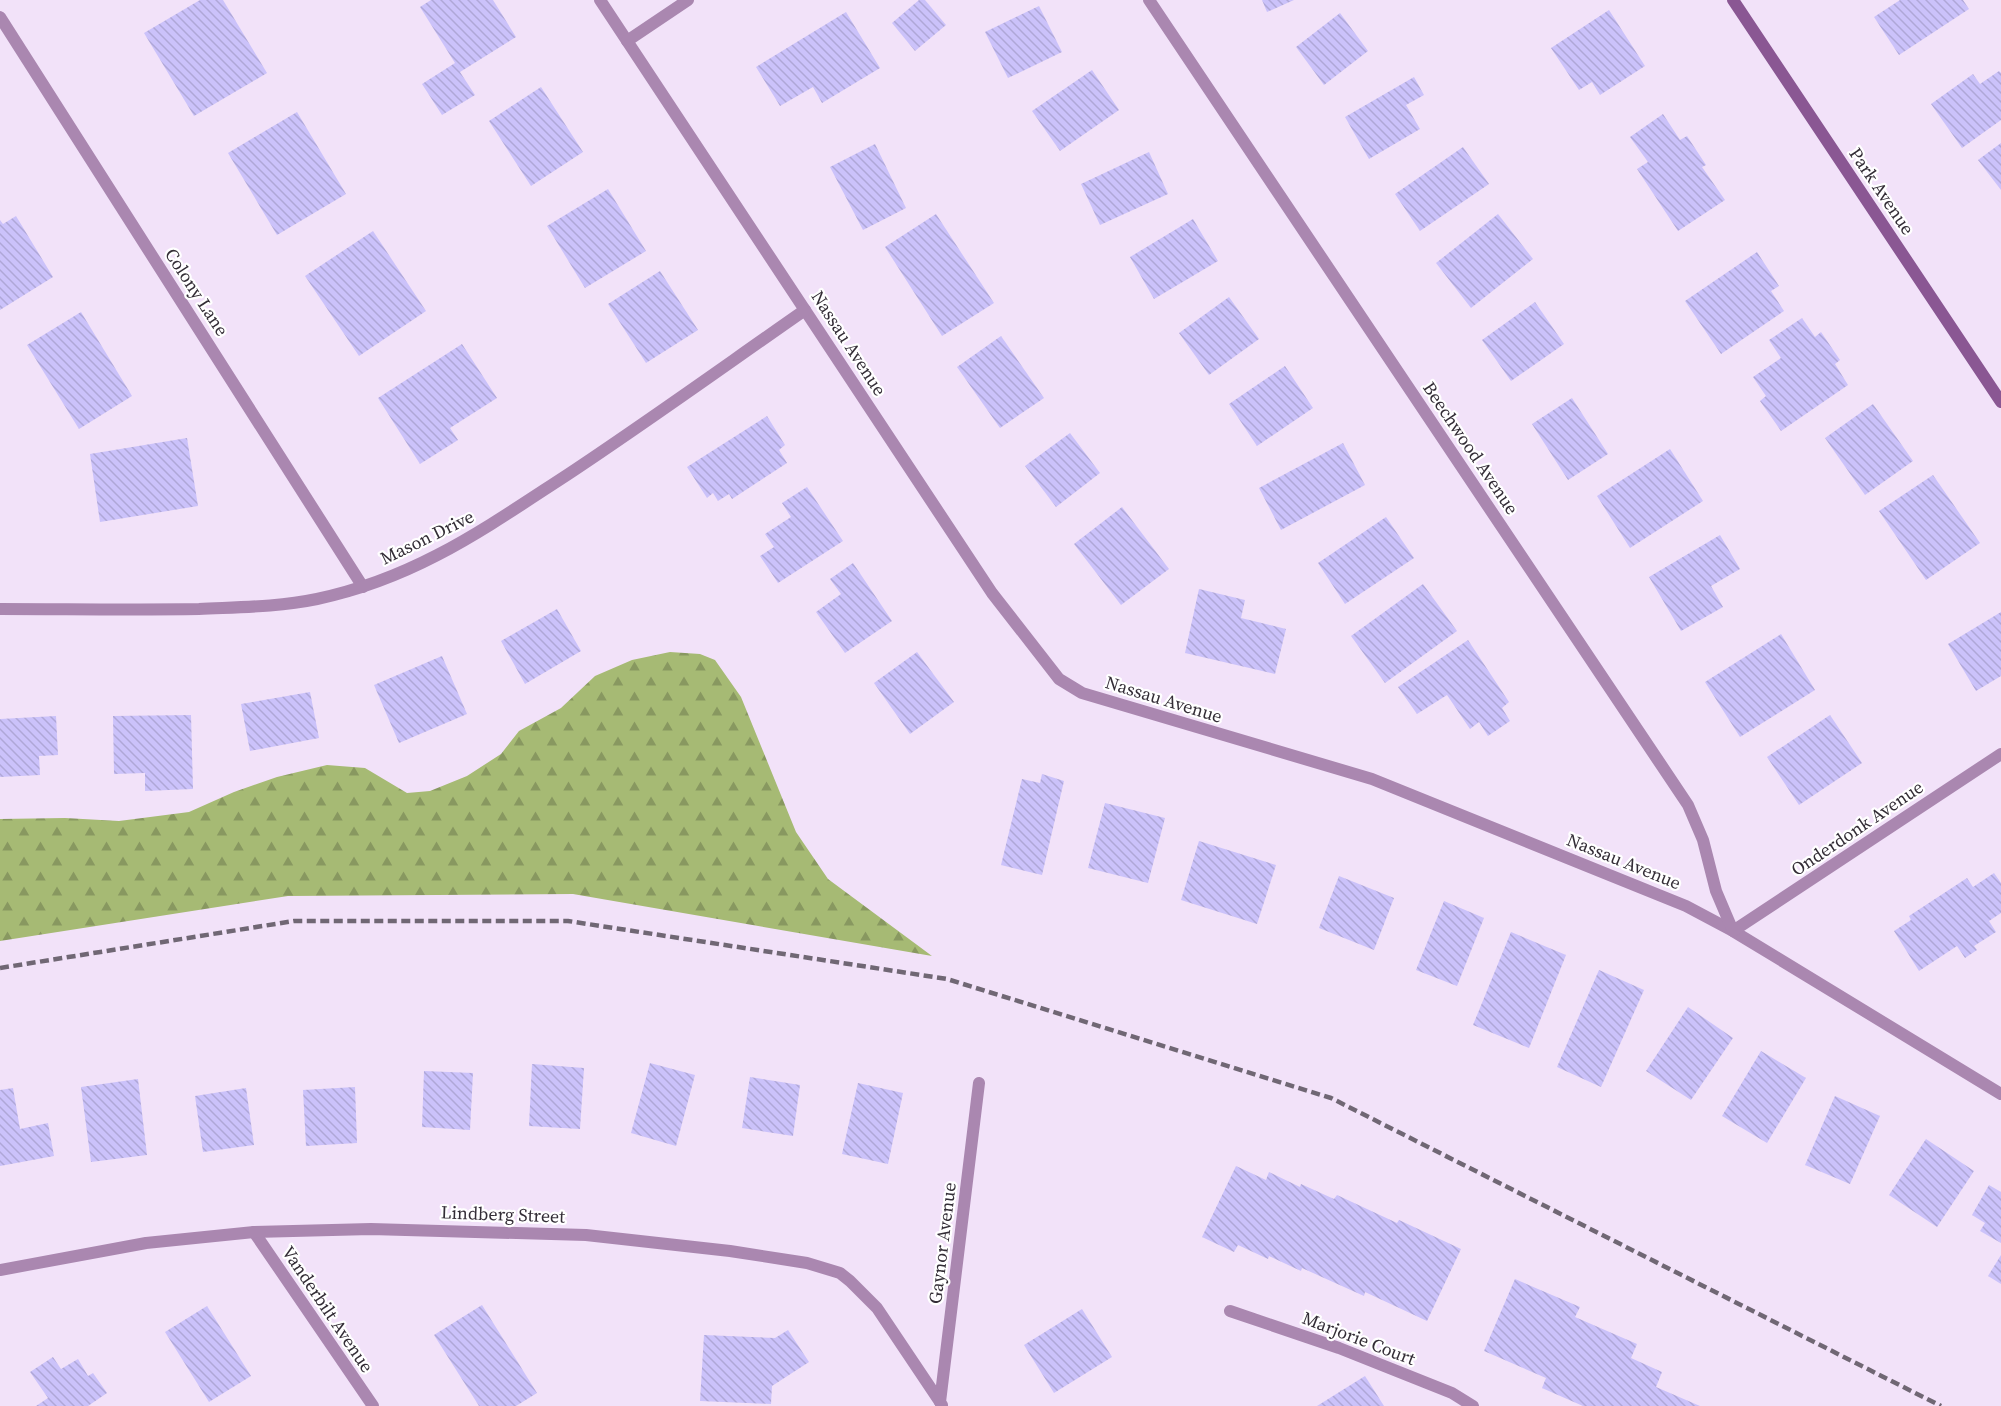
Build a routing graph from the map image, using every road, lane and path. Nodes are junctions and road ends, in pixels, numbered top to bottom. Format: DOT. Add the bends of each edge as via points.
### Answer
graph roads {
  1 [pos="600,0"];
  2 [pos="688,0"];
  3 [pos="1149,0"];
  4 [pos="1733,0"];
  5 [pos="0,17"];
  6 [pos="627,40"];
  7 [pos="806,310"];
  8 [pos="2001,402"];
  9 [pos="363,587"];
  10 [pos="0,609"];
  11 [pos="2001,754"];
  12 [pos="1734,931"];
  13 [pos="979,1083"];
  14 [pos="2001,1094"];
  15 [pos="254,1232"];
  16 [pos="0,1270"];
  17 [pos="1230,1311"];
  18 [pos="942,1404"];
  19 [pos="373,1406"];
  20 [pos="1473,1406"];
  1 -- 6 [label="street, Nassau Avenue"];
  2 -- 6 [label="street"];
  3 -- 12 [label="street, Beechwood Avenue" via="1688,805 1703,840 1716,891"];
  4 -- 8 [label="street, Park Avenue"];
  5 -- 9 [label="street, Colony Lane"];
  6 -- 7 [label="street, Nassau Avenue"];
  7 -- 9 [label="street, Mason Drive" via="474,536 403,572"];
  7 -- 12 [label="street, Nassau Avenue" via="992,593 1059,680 1082,693 1372,779 1686,906"];
  9 -- 10 [label="street, Mason Drive" via="267,606"];
  11 -- 12 [label="street, Onderdonk Avenue"];
  12 -- 14 [label="street, Nassau Avenue"];
  13 -- 18 [label="street, Gaynor Avenue"];
  15 -- 16 [label="street, Lindberg Street" via="146,1243"];
  15 -- 18 [label="street, Lindberg Street" via="371,1229 586,1235 807,1263 840,1273 864,1293"];
  15 -- 19 [label="street, Vanderbilt Avenue"];
  17 -- 20 [label="street, Marjorie Court" via="1339,1348 1452,1393"];
}
